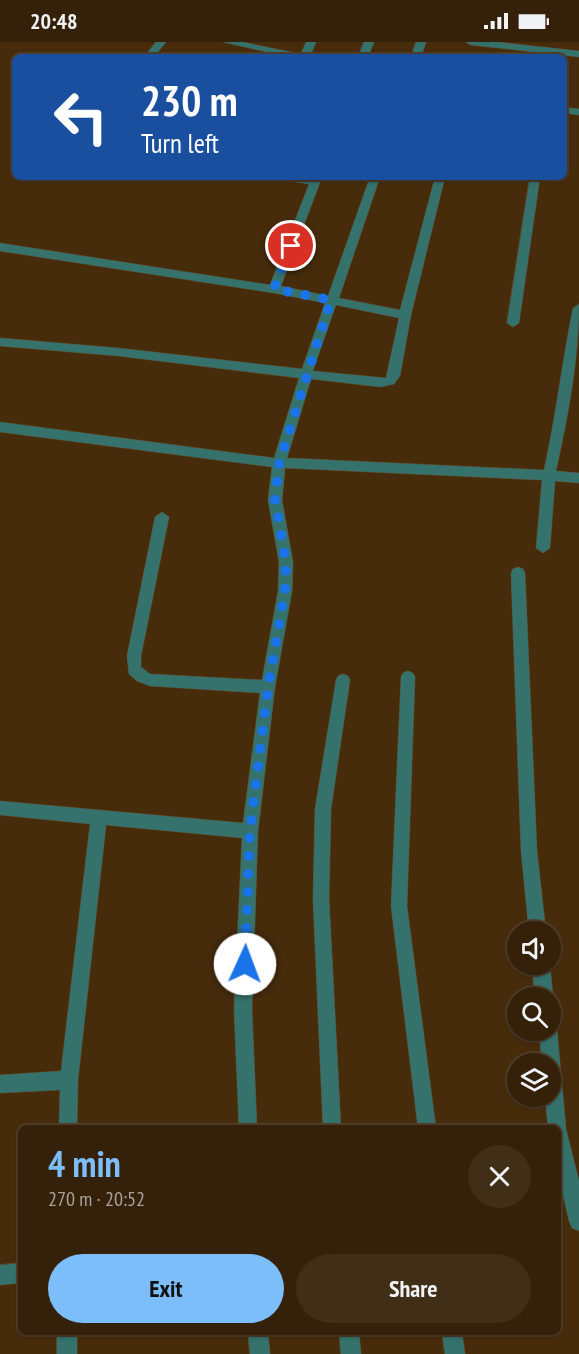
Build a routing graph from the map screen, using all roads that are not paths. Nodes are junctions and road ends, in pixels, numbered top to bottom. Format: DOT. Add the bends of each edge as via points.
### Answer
graph roads {
  1 [pos="161,42"];
  2 [pos="228,42"];
  3 [pos="471,42"];
  4 [pos="151,54"];
  5 [pos="289,54"];
  6 [pos="579,54"];
  7 [pos="316,180"];
  8 [pos="374,180"];
  9 [pos="439,180"];
  10 [pos="535,180"];
  11 [pos="0,247"];
  12 [pos="274,289"];
  13 [pos="331,300"];
  14 [pos="579,308"];
  15 [pos="405,315"];
  16 [pos="513,323"];
  17 [pos="0,342"];
  18 [pos="306,374"];
  19 [pos="0,427"];
  20 [pos="279,464"];
  21 [pos="549,475"];
  22 [pos="579,478"];
  23 [pos="162,517"];
  24 [pos="543,548"];
  25 [pos="519,573"];
  26 [pos="408,677"];
  27 [pos="343,680"];
  28 [pos="268,687"];
  29 [pos="0,808"];
  30 [pos="99,818"];
  31 [pos="250,831"];
  32 [pos="537,921"];
  33 [pos="549,1041"];
  34 [pos="69,1080"];
  35 [pos="0,1084"];
  36 [pos="68,1125"];
  37 [pos="248,1125"];
  38 [pos="332,1125"];
  39 [pos="427,1125"];
  40 [pos="557,1125"];
  41 [pos="561,1146"];
  42 [pos="579,1221"];
  43 [pos="18,1273"];
  44 [pos="0,1275"];
  45 [pos="67,1335"];
  46 [pos="258,1335"];
  47 [pos="349,1335"];
  48 [pos="452,1335"];
  49 [pos="67,1354"];
  50 [pos="260,1354"];
  51 [pos="351,1354"];
  52 [pos="455,1354"];
  1 -- 4 [label="street"];
  2 -- 5 [label="street"];
  3 -- 6 [label="street"];
  7 -- 12 [label="street"];
  8 -- 13 [label="street"];
  9 -- 15 [label="street"];
  10 -- 16 [label="street"];
  11 -- 12 [label="street"];
  12 -- 13 [label="street"];
  13 -- 15 [label="street"];
  13 -- 18 [label="street"];
  14 -- 21 [label="street"];
  15 -- 18 [label="street" via="390,381"];
  17 -- 18 [label="street"];
  18 -- 20 [label="street"];
  19 -- 20 [label="street"];
  20 -- 21 [label="street"];
  20 -- 28 [label="street" via="275,500 286,562 285,591"];
  21 -- 22 [label="street"];
  21 -- 24 [label="street"];
  23 -- 28 [label="street" via="134,670 150,680"];
  25 -- 32 [label="street" via="530,850"];
  26 -- 39 [label="street" via="399,906"];
  27 -- 38 [label="street" via="324,809 321,899"];
  28 -- 31 [label="street"];
  29 -- 30 [label="street"];
  30 -- 31 [label="street"];
  30 -- 34 [label="street"];
  31 -- 37 [label="street" via="243,1009"];
  33 -- 40 [label="street"];
  34 -- 35 [label="street"];
  34 -- 36 [label="street"];
  41 -- 42 [label="street"];
  43 -- 44 [label="street"];
  45 -- 49 [label="street"];
  46 -- 50 [label="street"];
  47 -- 51 [label="street"];
  48 -- 52 [label="street"];
}
